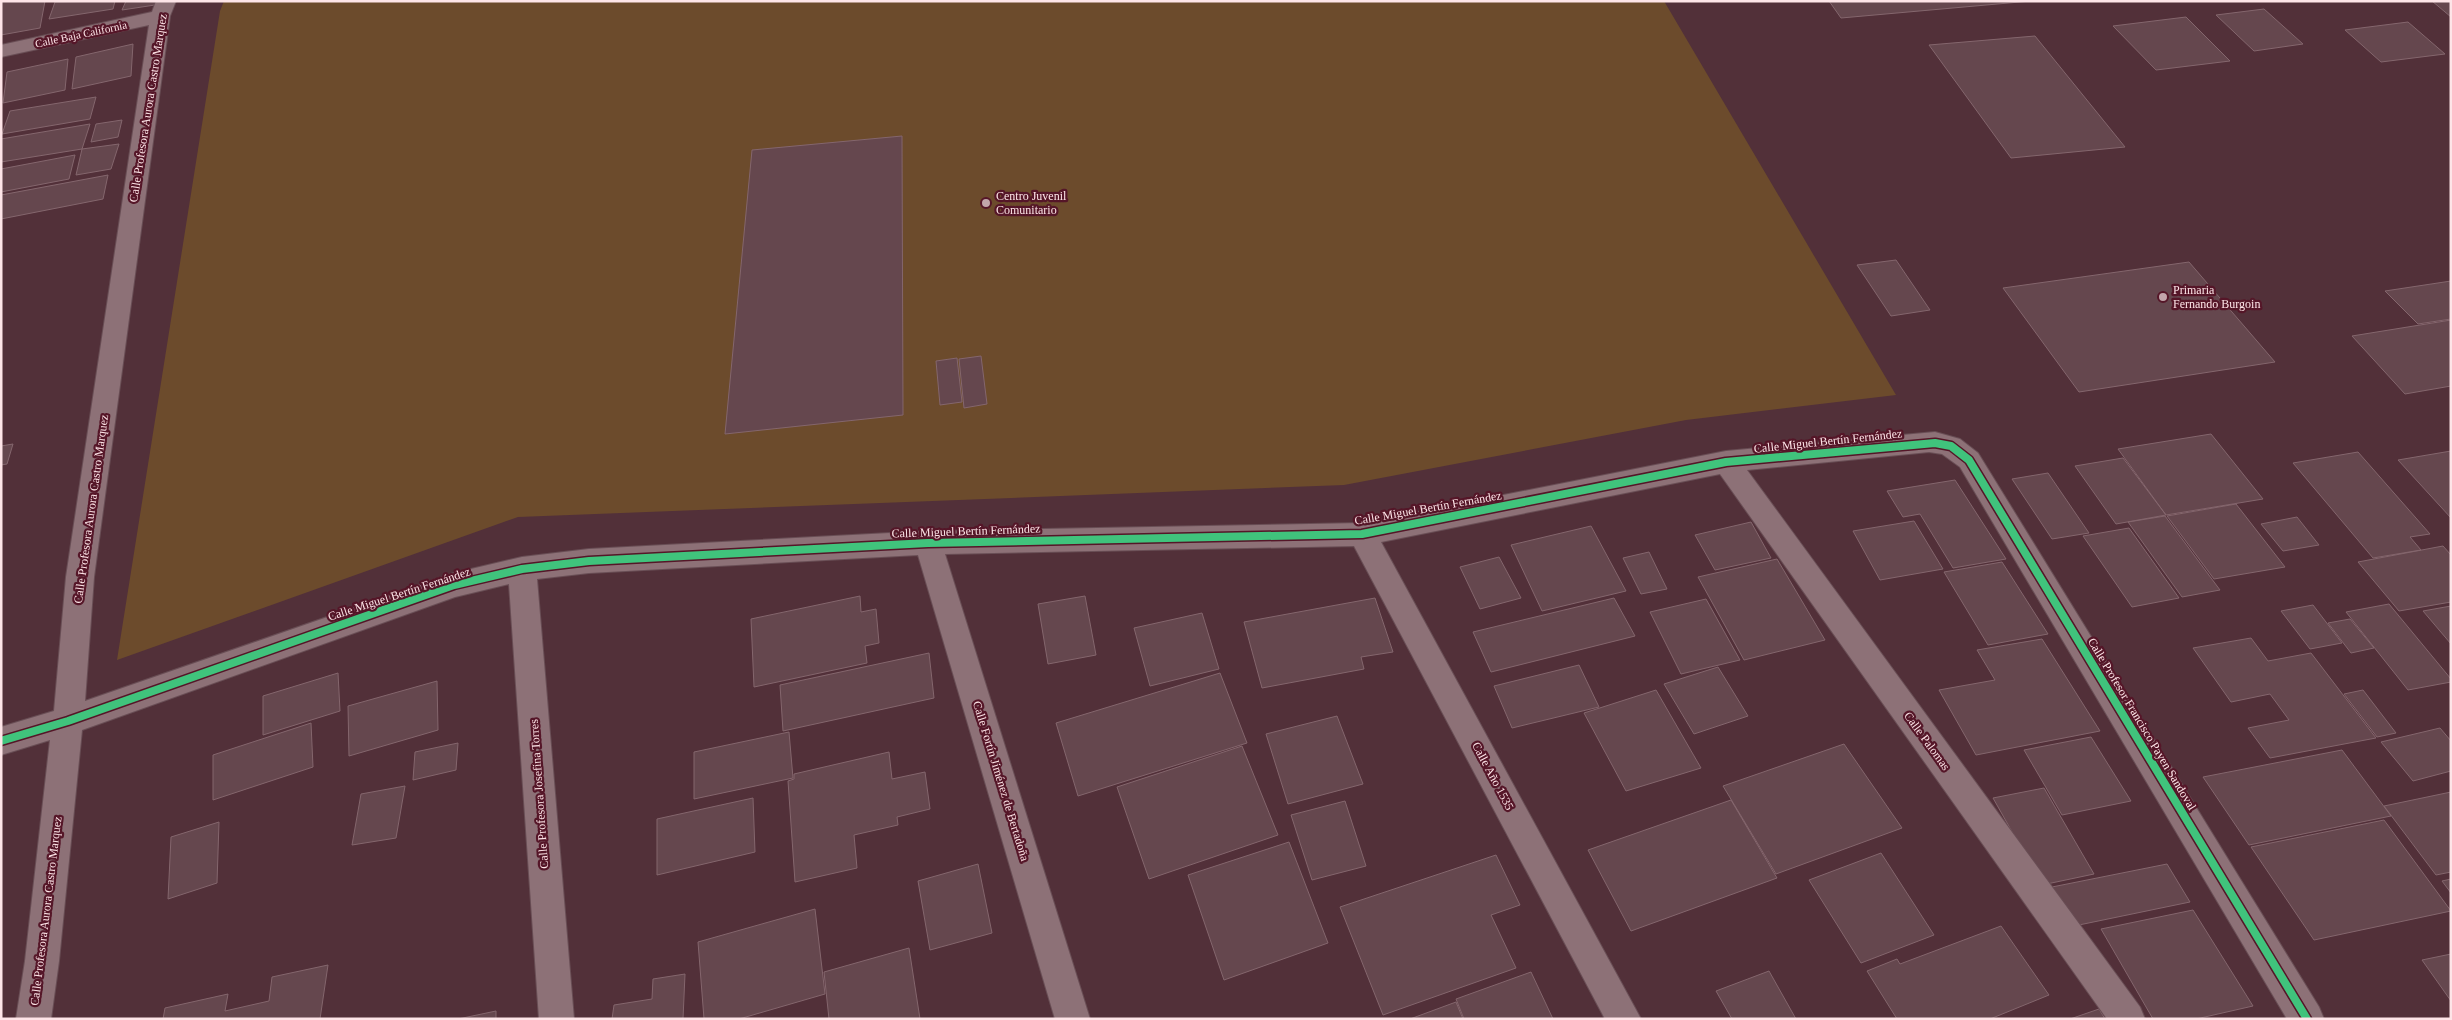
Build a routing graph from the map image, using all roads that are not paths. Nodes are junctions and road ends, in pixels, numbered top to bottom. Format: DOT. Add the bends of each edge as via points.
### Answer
graph roads {
  1 [pos="163,9"];
  2 [pos="1,51"];
  3 [pos="1952,446"];
  4 [pos="1726,462"];
  5 [pos="1362,534"];
  6 [pos="928,543"];
  7 [pos="522,569"];
  8 [pos="68,721"];
  9 [pos="1,741"];
  10 [pos="33,1019"];
  11 [pos="557,1019"];
  12 [pos="1074,1019"];
  13 [pos="1624,1019"];
  14 [pos="2128,1019"];
  15 [pos="2307,1019"];
  1 -- 2 [label="street, Calle Baja California"];
  1 -- 8 [label="street, Calle Profesora Aurora Castro Marquez" via="80,576"];
  3 -- 4 [label="street, Calle Miguel Bertín Fernández" via="1929,442"];
  3 -- 15 [label="street, Calle Profesor Francisco Payen Sandoval" via="1969,460"];
  4 -- 5 [label="street, Calle Miguel Bertín Fernández"];
  4 -- 14 [label="street, Calle Palomas"];
  5 -- 6 [label="street, Calle Miguel Bertín Fernández"];
  5 -- 13 [label="street, Calle Año 1535"];
  6 -- 7 [label="street, Calle Miguel Bertín Fernández" via="589,561"];
  6 -- 12 [label="street, Calle Fortín Jiménez de Bertadoña"];
  7 -- 8 [label="street, Calle Miguel Bertín Fernández" via="454,584"];
  7 -- 11 [label="street, Calle Profesora Josefina Torres"];
  8 -- 9 [label="street, Calle Miguel Bertín Fernández"];
  8 -- 10 [label="street, Calle Profesora Aurora Castro Marquez"];
}
